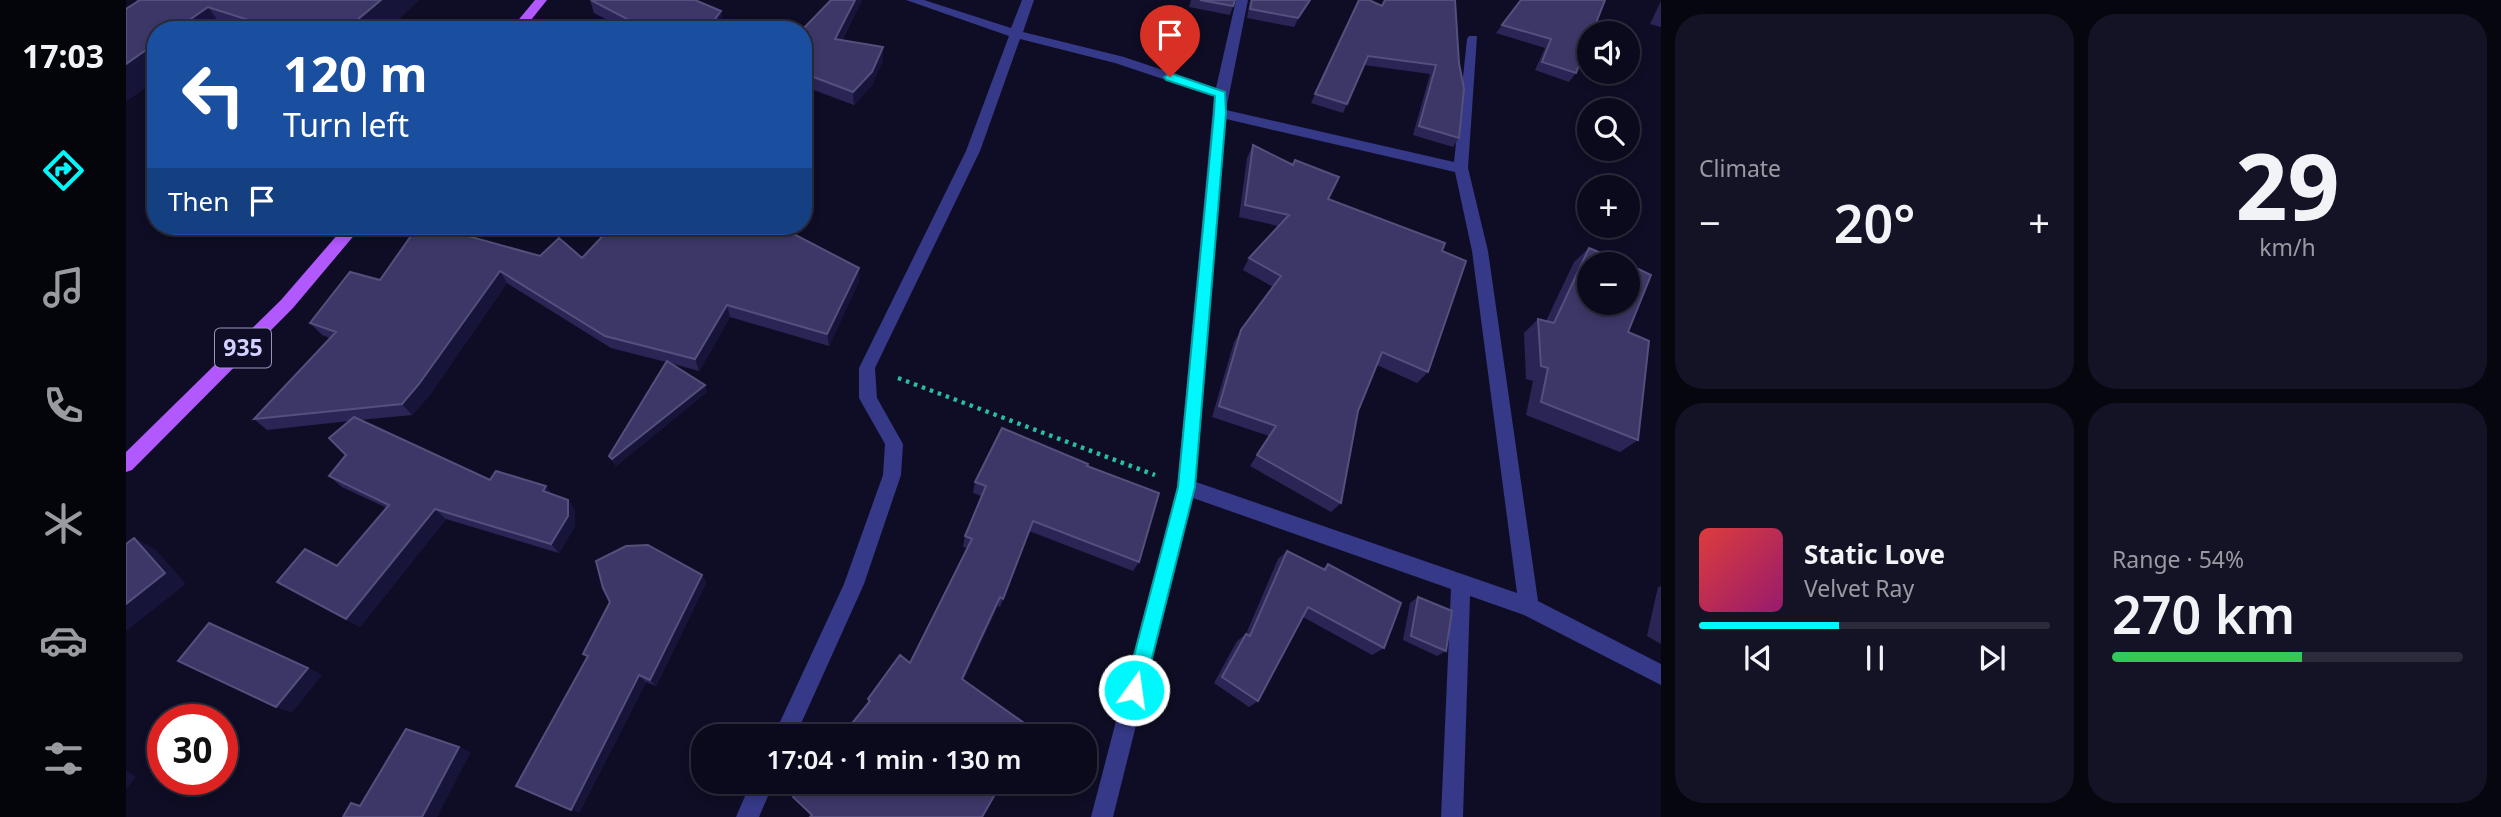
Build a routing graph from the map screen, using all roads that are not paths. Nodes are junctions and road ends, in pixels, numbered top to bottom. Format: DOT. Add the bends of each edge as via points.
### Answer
graph roads {
  1 [pos="541,0"];
  2 [pos="912,0"];
  3 [pos="1028,0"];
  4 [pos="1242,0"];
  5 [pos="524,21"];
  6 [pos="1017,34"];
  7 [pos="1472,39"];
  8 [pos="1221,94"];
  9 [pos="1220,113"];
  10 [pos="1461,168"];
  11 [pos="346,235"];
  12 [pos="126,464"];
  13 [pos="1186,487"];
  14 [pos="1461,583"];
  15 [pos="1529,607"];
  16 [pos="1661,675"];
  17 [pos="790,724"];
  18 [pos="758,794"];
  19 [pos="747,817"];
  20 [pos="1102,817"];
  21 [pos="1452,817"];
  1 -- 5 [label="main road"];
  2 -- 6 [label="street"];
  3 -- 6 [label="street"];
  4 -- 8 [label="street"];
  6 -- 8 [label="street" via="1119,60"];
  6 -- 17 [label="street" via="973,151 867,368 865,394 895,453 856,583"];
  7 -- 10 [label="street"];
  8 -- 9 [label="street"];
  9 -- 10 [label="street"];
  9 -- 13 [label="street"];
  10 -- 15 [label="street" via="1480,251"];
  11 -- 12 [label="main road, 935" via="287,304"];
  13 -- 14 [label="street"];
  13 -- 20 [label="street"];
  14 -- 15 [label="street"];
  14 -- 21 [label="street"];
  15 -- 16 [label="street"];
  18 -- 19 [label="street"];
}
